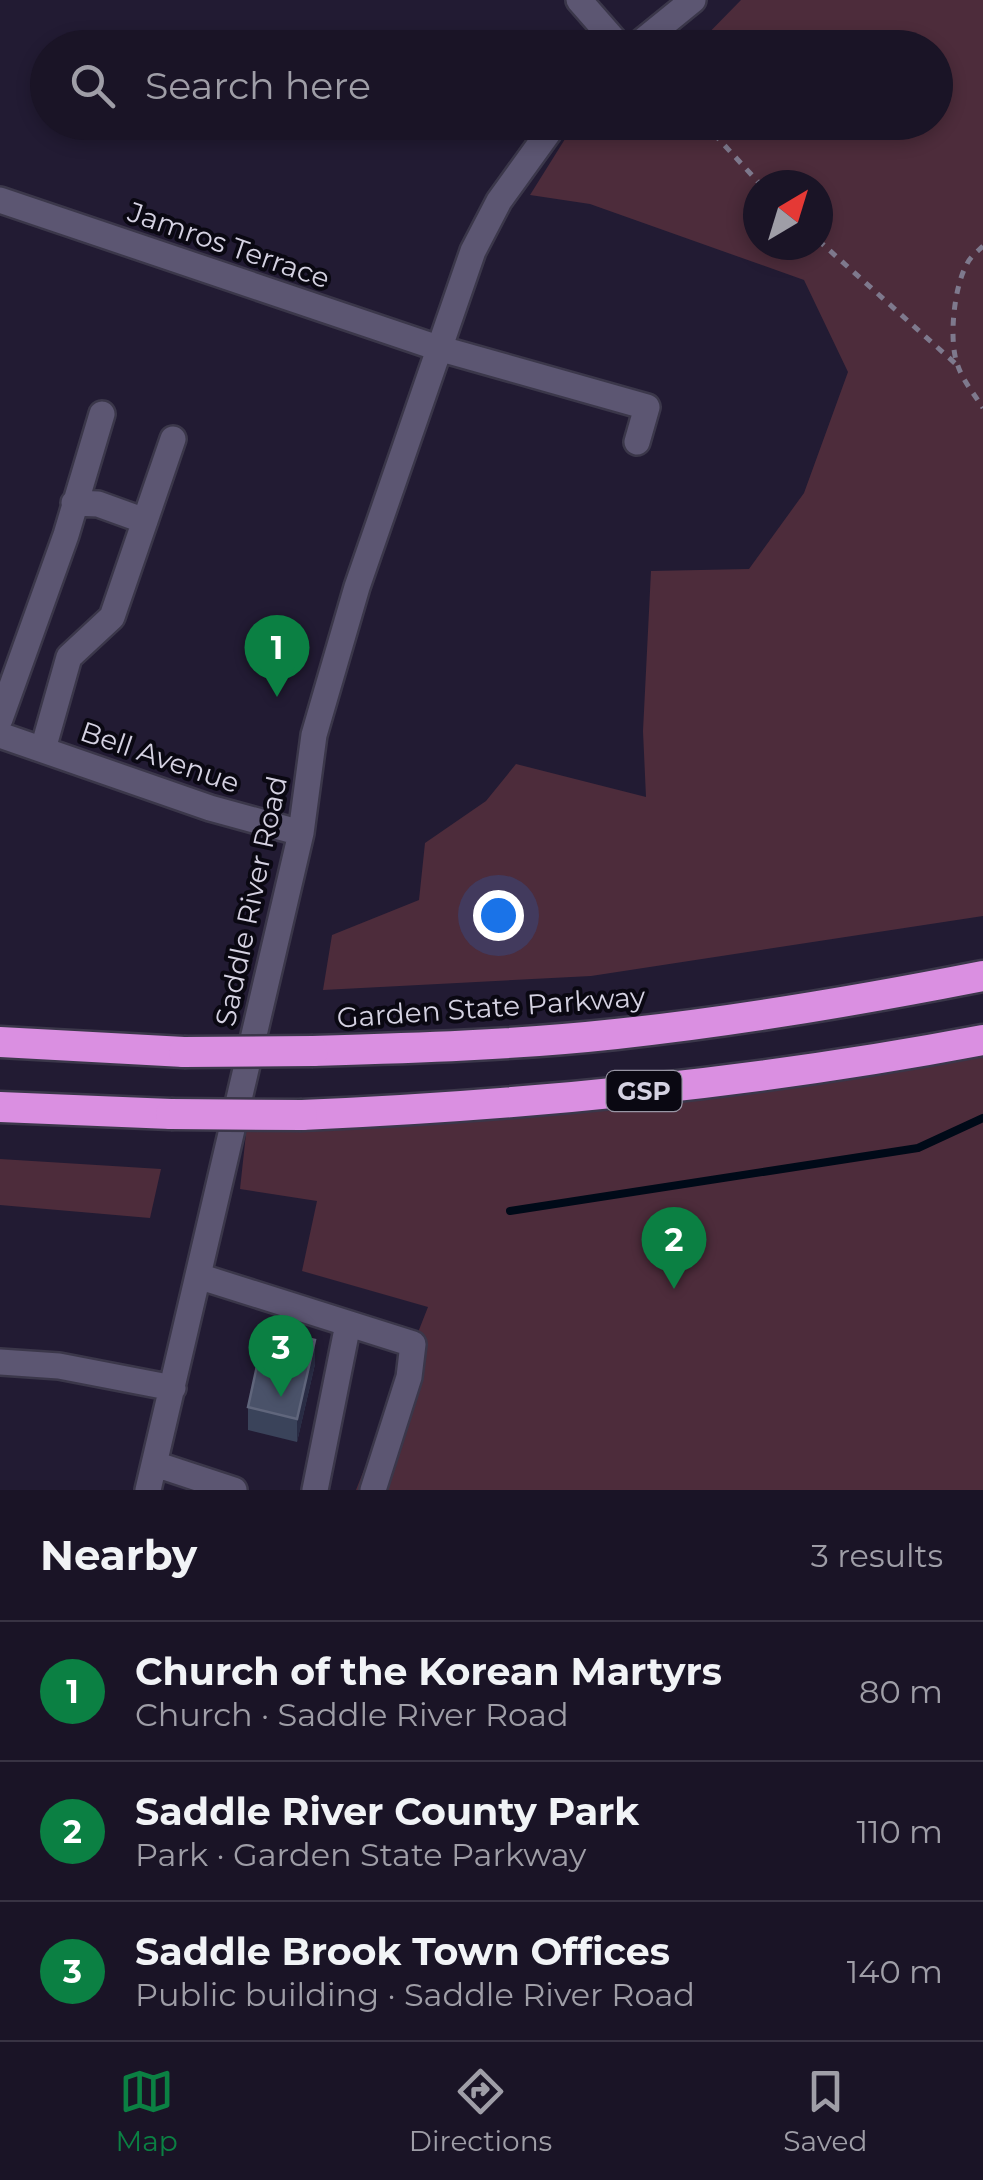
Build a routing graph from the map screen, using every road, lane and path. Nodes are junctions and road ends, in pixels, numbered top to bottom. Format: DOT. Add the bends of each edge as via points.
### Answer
graph roads {
  1 [pos="578,0"];
  2 [pos="692,0"];
  3 [pos="606,30"];
  4 [pos="656,30"];
  5 [pos="543,140"];
  6 [pos="720,140"];
  7 [pos="747,170"];
  8 [pos="0,200"];
  9 [pos="983,246"];
  10 [pos="833,253"];
  11 [pos="438,348"];
  12 [pos="957,365"];
  13 [pos="983,408"];
  14 [pos="102,414"];
  15 [pos="174,439"];
  16 [pos="637,442"];
  17 [pos="74,503"];
  18 [pos="145,521"];
  19 [pos="0,719"];
  20 [pos="0,735"];
  21 [pos="43,749"];
  22 [pos="301,832"];
  23 [pos="983,976"];
  24 [pos="983,1040"];
  25 [pos="0,1042"];
  26 [pos="0,1106"];
  27 [pos="198,1276"];
  28 [pos="348,1324"];
  29 [pos="0,1362"];
  30 [pos="173,1388"];
  31 [pos="154,1464"];
  32 [pos="148,1490"];
  33 [pos="234,1490"];
  34 [pos="314,1490"];
  35 [pos="372,1490"];
  1 -- 3 [label="street"];
  2 -- 4 [label="street"];
  5 -- 11 [label="street, Saddle River Road" via="499,201"];
  6 -- 7 [label="path"];
  8 -- 11 [label="street, Jamros Terrace"];
  9 -- 12 [label="path" via="967,263 954,310"];
  10 -- 12 [label="path"];
  11 -- 16 [label="street, Jamros Terrace" via="647,407"];
  11 -- 22 [label="street, Saddle River Road" via="314,735"];
  12 -- 13 [label="path"];
  14 -- 17 [label="street"];
  15 -- 18 [label="street"];
  17 -- 18 [label="street"];
  17 -- 19 [label="street"];
  18 -- 21 [label="street" via="112,616 69,657"];
  20 -- 21 [label="street, Bell Avenue"];
  21 -- 22 [label="street, Bell Avenue" via="210,808"];
  22 -- 27 [label="street, Saddle River Road"];
  23 -- 25 [label="highway, Garden State Parkway / GSP, bridge" via="751,1017 463,1046 184,1052"];
  24 -- 26 [label="highway, GSP, bridge" via="743,1081 452,1108 302,1115"];
  27 -- 28 [label="street"];
  27 -- 30 [label="street, Saddle River Road"];
  28 -- 34 [label="street"];
  28 -- 35 [label="street" via="413,1344 409,1377"];
  29 -- 30 [label="street"];
  30 -- 31 [label="street, Saddle River Road"];
  31 -- 32 [label="street, Saddle River Road"];
  31 -- 33 [label="street"];
}
